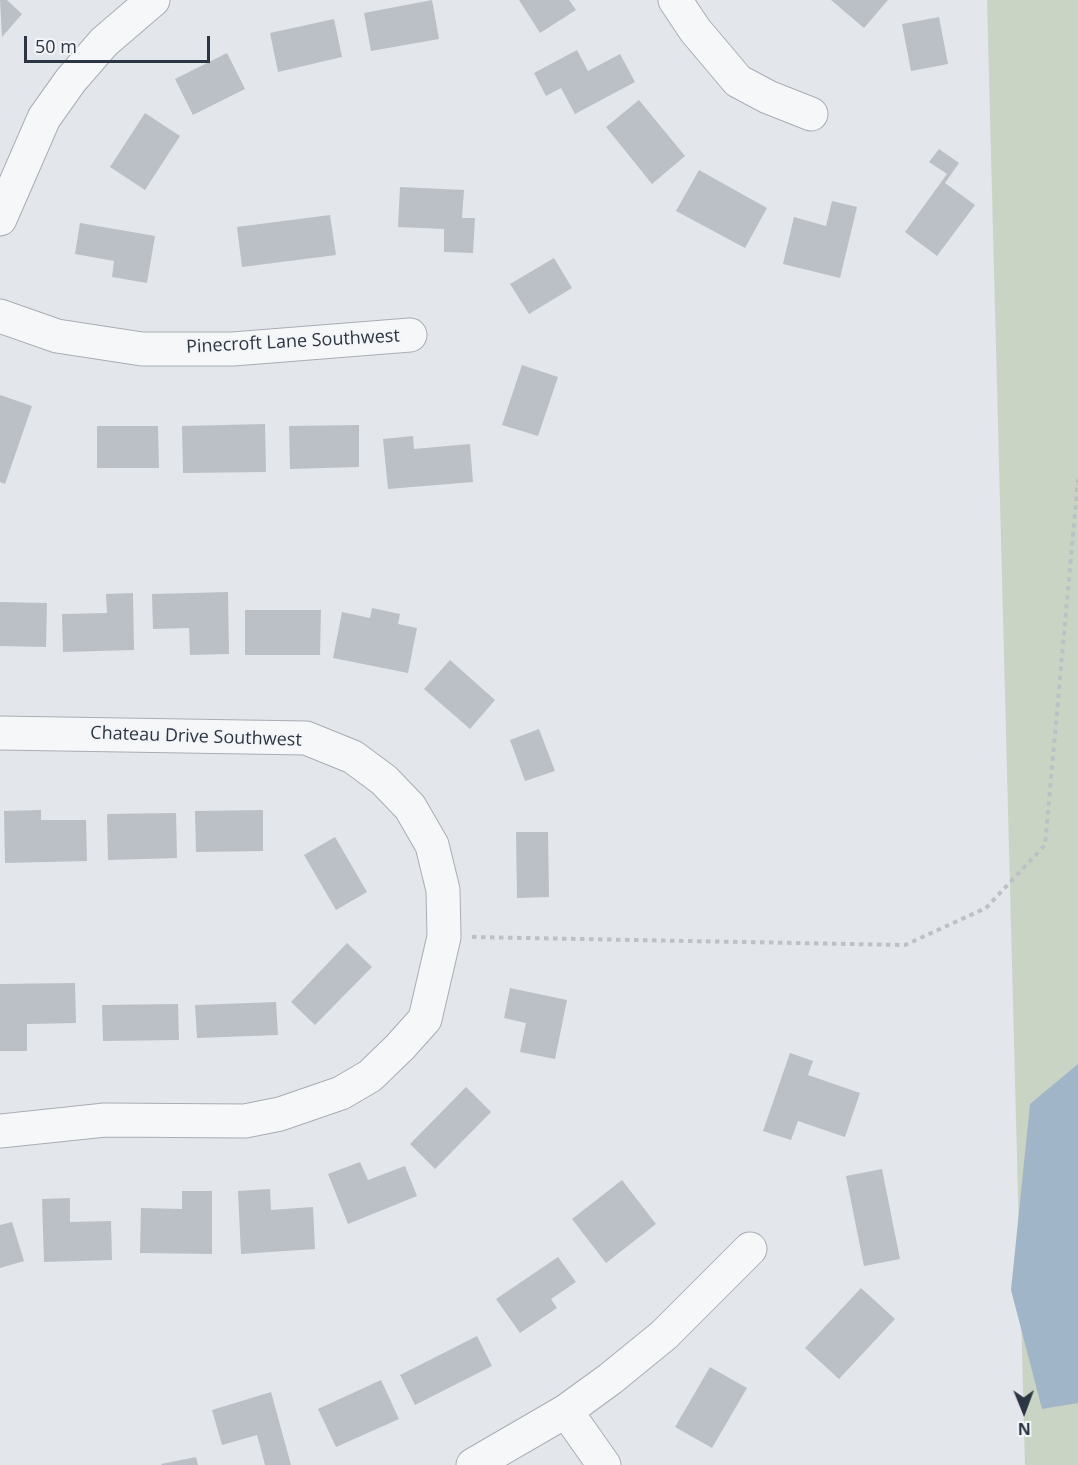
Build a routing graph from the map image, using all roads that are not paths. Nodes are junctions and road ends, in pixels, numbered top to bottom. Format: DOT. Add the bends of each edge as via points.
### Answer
graph roads {
  1 [pos="153,0"];
  2 [pos="675,0"];
  3 [pos="811,114"];
  4 [pos="0,219"];
  5 [pos="0,316"];
  6 [pos="410,335"];
  7 [pos="0,733"];
  8 [pos="0,1131"];
  9 [pos="750,1249"];
  10 [pos="566,1411"];
  11 [pos="473,1465"];
  12 [pos="604,1465"];
  1 -- 4 [label="street" via="104,42 70,80 51,109"];
  2 -- 3 [label="street" via="738,81"];
  5 -- 6 [label="street, Pinecroft Lane Southwest" via="57,336 142,349 233,349"];
  7 -- 8 [label="street, Chateau Drive Southwest" via="306,738 353,757 411,807 432,845 443,890 444,937 425,1019 370,1076 340,1094 246,1121 105,1120"];
  9 -- 10 [label="street" via="664,1335"];
  10 -- 11 [label="street"];
  10 -- 12 [label="street"];
}
